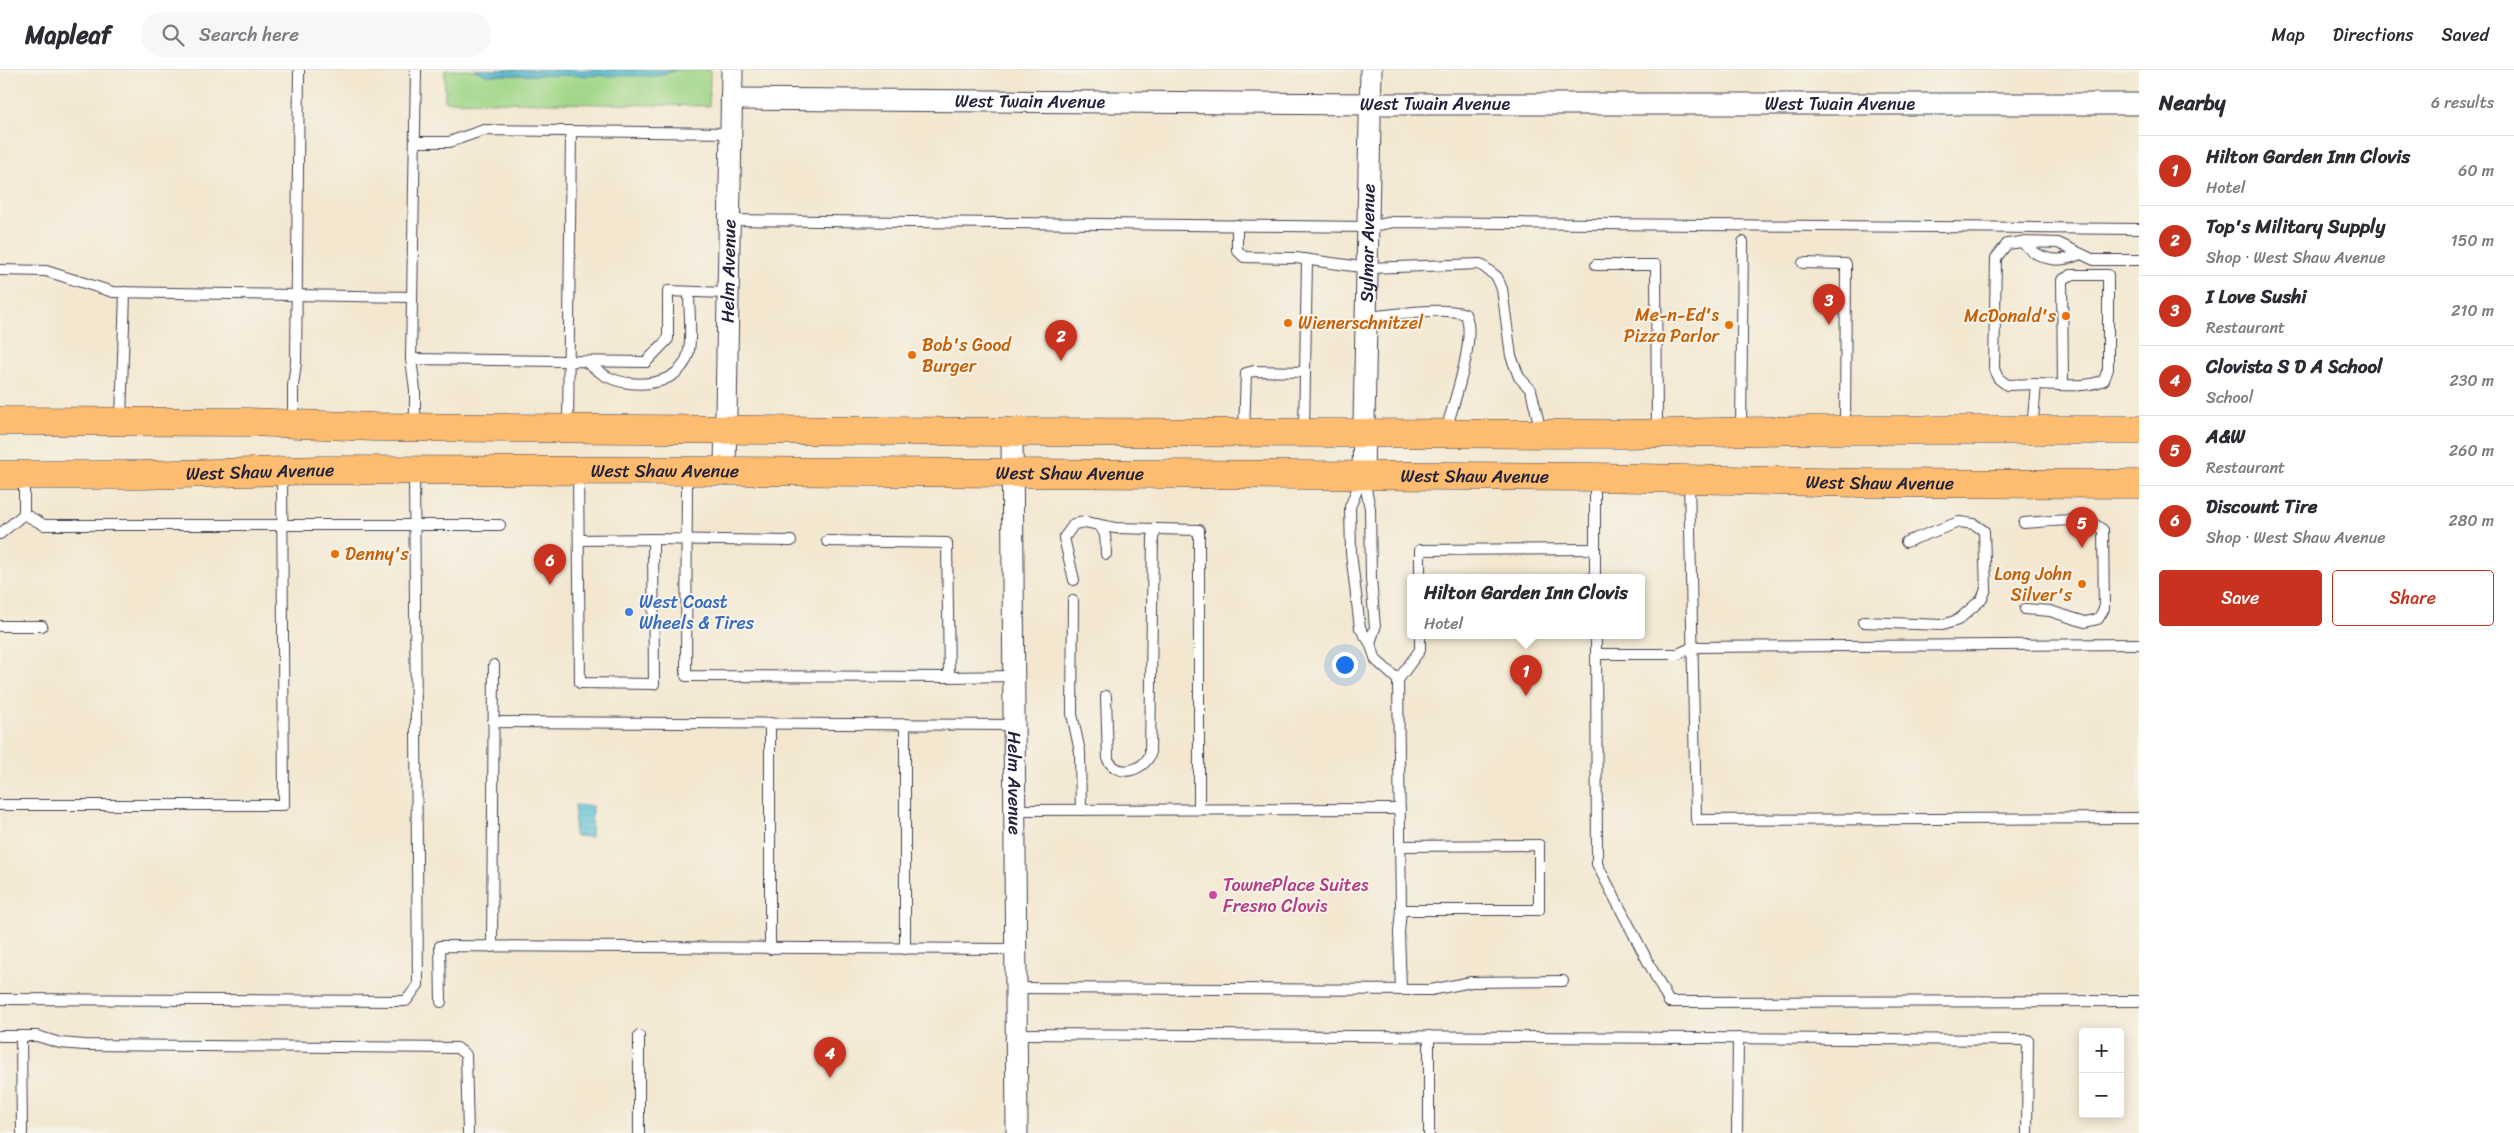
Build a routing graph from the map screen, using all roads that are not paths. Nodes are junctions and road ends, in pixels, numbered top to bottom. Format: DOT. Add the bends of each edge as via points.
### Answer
graph roads {
  1 [pos="299,70"];
  2 [pos="416,70"];
  3 [pos="732,70"];
  4 [pos="1371,70"];
  5 [pos="731,99"];
  6 [pos="1370,104"];
  7 [pos="2139,104"];
  8 [pos="571,131"];
  9 [pos="730,133"];
  10 [pos="415,142"];
  11 [pos="728,220"];
  12 [pos="1237,225"];
  13 [pos="1368,226"];
  14 [pos="2139,229"];
  15 [pos="1743,242"];
  16 [pos="2022,242"];
  17 [pos="2080,254"];
  18 [pos="1307,260"];
  19 [pos="2108,260"];
  20 [pos="2139,260"];
  21 [pos="1803,263"];
  22 [pos="1596,265"];
  23 [pos="1368,268"];
  24 [pos="0,270"];
  25 [pos="2108,275"];
  26 [pos="125,292"];
  27 [pos="689,292"];
  28 [pos="726,293"];
  29 [pos="297,295"];
  30 [pos="412,297"];
  31 [pos="1367,317"];
  32 [pos="411,360"];
  33 [pos="568,362"];
  34 [pos="585,362"];
  35 [pos="1305,372"];
  36 [pos="2036,384"];
  37 [pos="2063,384"];
  38 [pos="0,421"];
  39 [pos="121,422"];
  40 [pos="293,424"];
  41 [pos="415,428"];
  42 [pos="568,429"];
  43 [pos="725,430"];
  44 [pos="1846,430"];
  45 [pos="2139,430"];
  46 [pos="1741,431"];
  47 [pos="2032,431"];
  48 [pos="1012,432"];
  49 [pos="1244,432"];
  50 [pos="1304,432"];
  51 [pos="1365,432"];
  52 [pos="1657,432"];
  53 [pos="1445,433"];
  54 [pos="1541,433"];
  55 [pos="414,470"];
  56 [pos="578,470"];
  57 [pos="687,471"];
  58 [pos="725,471"];
  59 [pos="282,472"];
  60 [pos="1012,473"];
  61 [pos="12,475"];
  62 [pos="1363,475"];
  63 [pos="1595,477"];
  64 [pos="1689,479"];
  65 [pos="2139,484"];
  66 [pos="24,514"];
  67 [pos="2024,523"];
  68 [pos="1096,524"];
  69 [pos="282,525"];
  70 [pos="500,525"];
  71 [pos="414,526"];
  72 [pos="1157,529"];
  73 [pos="0,534"];
  74 [pos="653,539"];
  75 [pos="579,540"];
  76 [pos="687,540"];
  77 [pos="791,541"];
  78 [pos="827,541"];
  79 [pos="1906,542"];
  80 [pos="1595,549"];
  81 [pos="1106,554"];
  82 [pos="1420,574"];
  83 [pos="1595,574"];
  84 [pos="1074,580"];
  85 [pos="1073,601"];
  86 [pos="2025,610"];
  87 [pos="1863,622"];
  88 [pos="0,626"];
  89 [pos="42,626"];
  90 [pos="1420,639"];
  91 [pos="1596,639"];
  92 [pos="1370,643"];
  93 [pos="2139,644"];
  94 [pos="1693,647"];
  95 [pos="1596,654"];
  96 [pos="494,665"];
  97 [pos="1014,676"];
  98 [pos="949,677"];
  99 [pos="1398,680"];
  100 [pos="1106,696"];
  101 [pos="493,722"];
  102 [pos="770,723"];
  103 [pos="905,724"];
  104 [pos="1014,725"];
  105 [pos="0,805"];
  106 [pos="1198,809"];
  107 [pos="1400,809"];
  108 [pos="1015,810"];
  109 [pos="1081,810"];
  110 [pos="2139,818"];
  111 [pos="1400,846"];
  112 [pos="1401,910"];
  113 [pos="492,947"];
  114 [pos="770,949"];
  115 [pos="905,949"];
  116 [pos="1014,949"];
  117 [pos="1563,981"];
  118 [pos="1014,988"];
  119 [pos="1401,990"];
  120 [pos="0,998"];
  121 [pos="2139,1001"];
  122 [pos="441,1002"];
  123 [pos="1016,1034"];
  124 [pos="0,1036"];
  125 [pos="21,1036"];
  126 [pos="639,1036"];
  127 [pos="1429,1036"];
  128 [pos="1738,1038"];
  129 [pos="22,1133"];
  130 [pos="468,1133"];
  131 [pos="639,1133"];
  132 [pos="1017,1133"];
  133 [pos="1429,1133"];
  134 [pos="1737,1133"];
  135 [pos="2027,1133"];
  1 -- 29 [label="lane"];
  2 -- 10 [label="lane"];
  3 -- 5 [label="street, Helm Avenue"];
  4 -- 6 [label="street, Sylmar Avenue"];
  5 -- 6 [label="street, West Twain Avenue"];
  5 -- 9 [label="street, Helm Avenue"];
  6 -- 7 [label="street, West Twain Avenue"];
  6 -- 13 [label="street, Sylmar Avenue"];
  8 -- 9 [label="lane"];
  8 -- 10 [label="lane" via="484,130 450,142"];
  8 -- 33 [label="lane"];
  9 -- 11 [label="street, Helm Avenue"];
  10 -- 30 [label="lane"];
  11 -- 12 [label="lane"];
  11 -- 28 [label="street, Helm Avenue"];
  12 -- 13 [label="lane"];
  12 -- 18 [label="lane" via="1237,250 1244,257"];
  13 -- 14 [label="lane" via="1403,222"];
  13 -- 23 [label="street, Sylmar Avenue"];
  15 -- 46 [label="lane"];
  16 -- 17 [label="lane" via="2058,243"];
  16 -- 17 [label="lane" via="2040,257 2071,258"];
  16 -- 36 [label="lane" via="2007,244 1996,258 1994,369 1998,378 2007,385"];
  17 -- 19 [label="lane" via="2094,260"];
  18 -- 23 [label="lane"];
  18 -- 35 [label="lane"];
  19 -- 20 [label="lane"];
  19 -- 25 [label="lane"];
  21 -- 44 [label="lane" via="1846,264"];
  22 -- 52 [label="lane" via="1656,265"];
  23 -- 31 [label="street, Sylmar Avenue"];
  23 -- 54 [label="lane" via="1480,264 1496,276 1502,288 1511,356 1520,378 1531,390"];
  24 -- 26 [label="lane" via="46,271 113,292"];
  25 -- 37 [label="lane" via="2108,369 2104,380 2094,384"];
  25 -- 37 [label="lane" via="2071,275 2062,280"];
  26 -- 29 [label="lane"];
  26 -- 39 [label="lane"];
  27 -- 28 [label="lane"];
  27 -- 34 [label="lane" via="668,291 668,339 646,362"];
  27 -- 34 [label="lane" via="689,351 682,364 666,380 621,382"];
  28 -- 43 [label="street, Helm Avenue"];
  29 -- 30 [label="lane"];
  29 -- 40 [label="lane"];
  30 -- 32 [label="lane"];
  31 -- 51 [label="street, Sylmar Avenue"];
  31 -- 53 [label="lane" via="1460,312 1467,318 1467,354"];
  32 -- 33 [label="lane"];
  32 -- 41 [label="lane"];
  33 -- 34 [label="lane"];
  33 -- 42 [label="lane"];
  35 -- 49 [label="lane" via="1254,370 1246,373"];
  35 -- 50 [label="lane"];
  36 -- 37 [label="lane"];
  36 -- 47 [label="lane"];
  38 -- 39 [label="main road"];
  39 -- 40 [label="main road"];
  40 -- 41 [label="main road"];
  41 -- 42 [label="main road"];
  42 -- 43 [label="main road"];
  43 -- 48 [label="main road"];
  43 -- 58 [label="street, Helm Avenue"];
  44 -- 46 [label="main road"];
  44 -- 47 [label="main road"];
  45 -- 47 [label="main road"];
  46 -- 52 [label="main road"];
  48 -- 49 [label="main road"];
  48 -- 60 [label="street, Helm Avenue"];
  49 -- 50 [label="main road"];
  50 -- 51 [label="main road"];
  51 -- 53 [label="main road"];
  51 -- 62 [label="street, Sylmar Avenue"];
  52 -- 54 [label="main road"];
  53 -- 54 [label="main road"];
  55 -- 56 [label="main road, West Shaw Avenue"];
  55 -- 59 [label="main road, West Shaw Avenue"];
  55 -- 71 [label="lane"];
  56 -- 57 [label="main road, West Shaw Avenue"];
  56 -- 75 [label="lane"];
  57 -- 58 [label="main road, West Shaw Avenue"];
  57 -- 76 [label="lane"];
  58 -- 60 [label="main road, West Shaw Avenue"];
  59 -- 61 [label="main road, West Shaw Avenue"];
  59 -- 69 [label="lane"];
  60 -- 62 [label="main road, West Shaw Avenue"];
  60 -- 97 [label="street, Helm Avenue"];
  61 -- 66 [label="lane"];
  62 -- 63 [label="main road, West Shaw Avenue"];
  62 -- 92 [label="lane" via="1370,508 1375,628"];
  62 -- 92 [label="lane" via="1350,507 1351,554 1360,628"];
  63 -- 64 [label="main road, West Shaw Avenue"];
  63 -- 80 [label="lane"];
  64 -- 65 [label="main road, West Shaw Avenue"];
  64 -- 94 [label="lane"];
  66 -- 69 [label="lane" via="44,525"];
  66 -- 73 [label="lane"];
  67 -- 86 [label="lane" via="2081,522 2096,524 2103,530 2104,608 2098,619 2086,622 2050,611"];
  68 -- 72 [label="lane" via="1114,528"];
  68 -- 81 [label="lane" via="1106,535"];
  68 -- 84 [label="lane" via="1074,524 1064,538"];
  69 -- 71 [label="lane"];
  69 -- 105 [label="lane" via="284,805"];
  70 -- 71 [label="lane"];
  71 -- 120 [label="lane" via="418,985 406,1001"];
  72 -- 100 [label="lane" via="1153,537 1150,755 1138,768 1119,770 1108,760"];
  72 -- 106 [label="lane" via="1199,530"];
  74 -- 75 [label="lane"];
  74 -- 75 [label="lane" via="654,684 580,683"];
  74 -- 76 [label="lane"];
  76 -- 77 [label="lane"];
  76 -- 98 [label="lane" via="686,676"];
  78 -- 98 [label="lane" via="947,543"];
  79 -- 87 [label="lane" via="1959,522 1974,524 1984,531 1986,589 1982,599 1958,620 1942,625"];
  80 -- 82 [label="lane" via="1420,550"];
  80 -- 83 [label="lane"];
  85 -- 109 [label="lane" via="1072,714 1080,752"];
  88 -- 89 [label="lane"];
  90 -- 99 [label="lane" via="1420,650"];
  91 -- 95 [label="lane"];
  92 -- 99 [label="lane" via="1376,660"];
  93 -- 94 [label="lane"];
  94 -- 95 [label="lane" via="1678,654"];
  94 -- 110 [label="lane" via="1696,820"];
  95 -- 121 [label="lane" via="1597,864 1669,1002"];
  96 -- 101 [label="lane"];
  97 -- 98 [label="lane"];
  97 -- 104 [label="street, Helm Avenue"];
  99 -- 107 [label="lane"];
  101 -- 102 [label="lane"];
  101 -- 113 [label="lane"];
  102 -- 103 [label="lane"];
  102 -- 114 [label="lane"];
  103 -- 104 [label="lane"];
  103 -- 115 [label="lane"];
  104 -- 108 [label="street, Helm Avenue"];
  106 -- 107 [label="lane"];
  106 -- 109 [label="lane"];
  107 -- 111 [label="lane"];
  108 -- 109 [label="lane"];
  108 -- 116 [label="street, Helm Avenue"];
  111 -- 112 [label="lane"];
  111 -- 112 [label="lane" via="1539,845 1539,910"];
  112 -- 119 [label="lane"];
  113 -- 114 [label="lane"];
  113 -- 122 [label="lane" via="440,946"];
  114 -- 115 [label="lane"];
  115 -- 116 [label="lane"];
  116 -- 118 [label="street, Helm Avenue"];
  117 -- 119 [label="lane" via="1471,982 1431,990"];
  118 -- 119 [label="lane"];
  118 -- 123 [label="street, Helm Avenue"];
  123 -- 127 [label="lane"];
  123 -- 132 [label="street, Helm Avenue"];
  124 -- 125 [label="lane"];
  125 -- 129 [label="lane"];
  125 -- 130 [label="lane" via="84,1045 457,1048 466,1055"];
  126 -- 131 [label="lane"];
  127 -- 128 [label="lane"];
  127 -- 133 [label="lane"];
  128 -- 134 [label="lane"];
  128 -- 135 [label="lane" via="2028,1040"];
}
